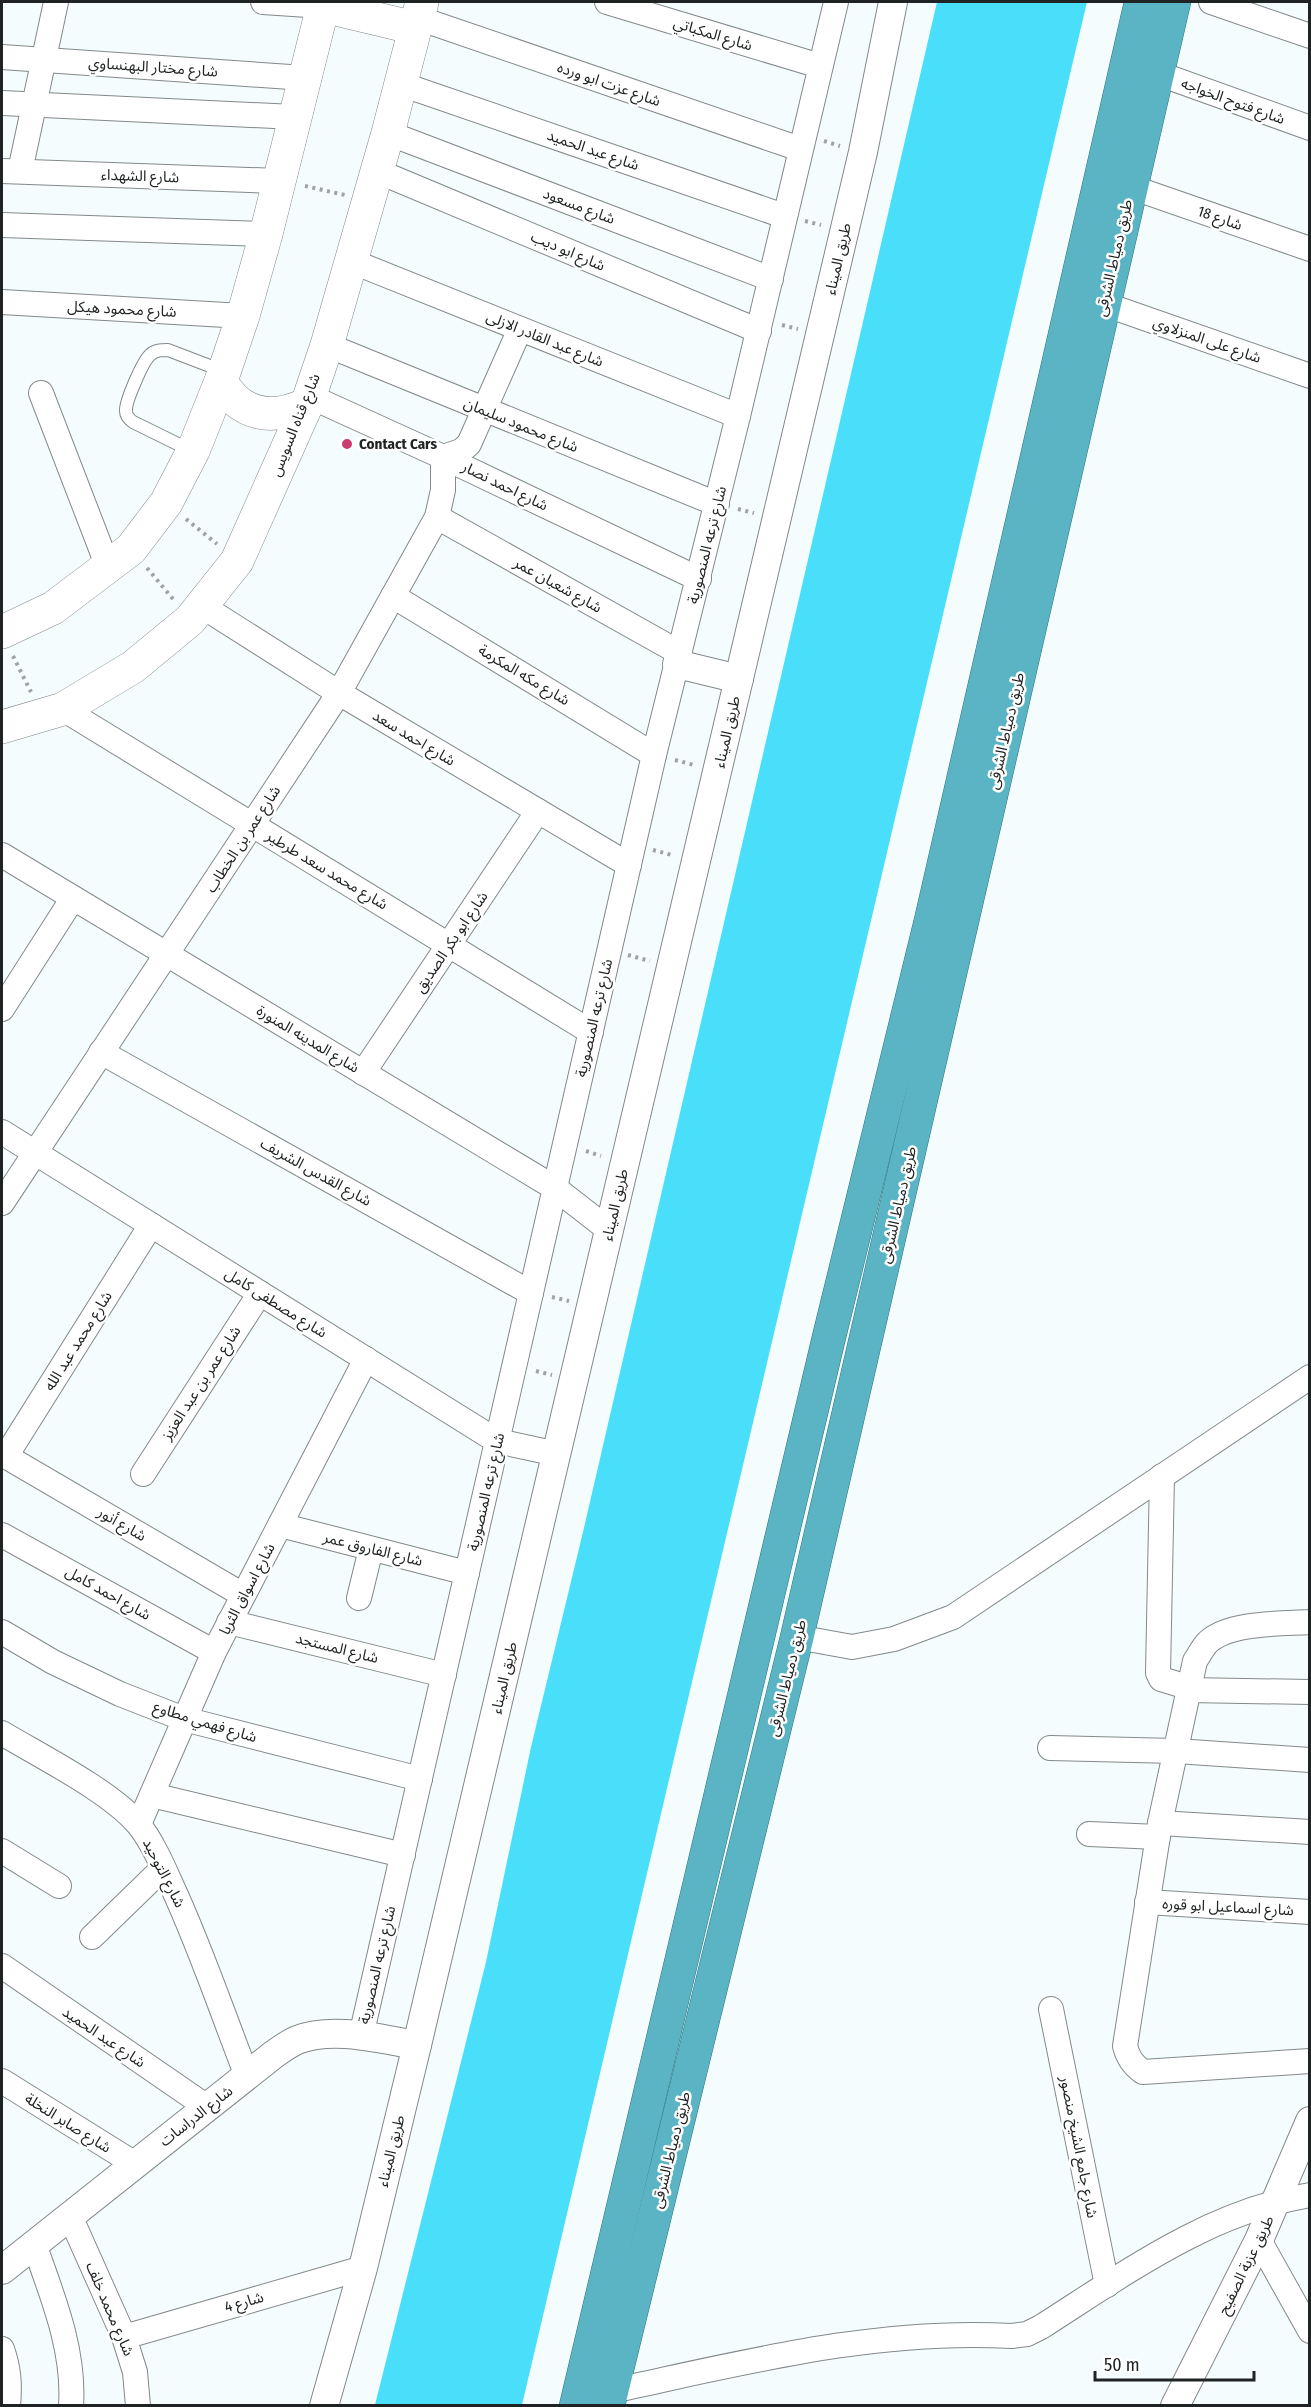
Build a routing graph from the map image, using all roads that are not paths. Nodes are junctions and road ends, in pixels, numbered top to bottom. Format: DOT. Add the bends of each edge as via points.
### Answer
graph roads {
  1 [pos="56,2"];
  2 [pos="263,2"];
  3 [pos="607,2"];
  4 [pos="836,2"];
  5 [pos="893,2"];
  6 [pos="1141,2"];
  7 [pos="1174,2"];
  8 [pos="1210,2"];
  9 [pos="334,5"];
  10 [pos="418,16"];
  11 [pos="1310,36"];
  12 [pos="2,57"];
  13 [pos="44,60"];
  14 [pos="820,66"];
  15 [pos="1157,73"];
  16 [pos="305,78"];
  17 [pos="401,84"];
  18 [pos="2,103"];
  19 [pos="34,105"];
  20 [pos="294,117"];
  21 [pos="1310,128"];
  22 [pos="388,133"];
  23 [pos="802,142"];
  24 [pos="11,171"];
  25 [pos="278,181"];
  26 [pos="373,185"];
  27 [pos="1131,187"];
  28 [pos="784,216"];
  29 [pos="2,225"];
  30 [pos="266,234"];
  31 [pos="1310,249"];
  32 [pos="351,261"];
  33 [pos="771,279"];
  34 [pos="2,302"];
  35 [pos="1104,304"];
  36 [pos="243,316"];
  37 [pos="760,325"];
  38 [pos="520,329"];
  39 [pos="327,345"];
  40 [pos="223,376"];
  41 [pos="1310,376"];
  42 [pos="41,393"];
  43 [pos="308,400"];
  44 [pos="484,410"];
  45 [pos="738,416"];
  46 [pos="193,451"];
  47 [pos="443,457"];
  48 [pos="717,504"];
  49 [pos="437,518"];
  50 [pos="120,558"];
  51 [pos="699,579"];
  52 [pos="393,596"];
  53 [pos="196,613"];
  54 [pos="7,643"];
  55 [pos="678,659"];
  56 [pos="739,680"];
  57 [pos="339,693"];
  58 [pos="53,712"];
  59 [pos="2,727"];
  60 [pos="654,754"];
  61 [pos="538,812"];
  62 [pos="252,825"];
  63 [pos="2,855"];
  64 [pos="631,855"];
  65 [pos="73,898"];
  66 [pos="947,923"];
  67 [pos="449,945"];
  68 [pos="166,955"];
  69 [pos="2,1009"];
  70 [pos="591,1032"];
  71 [pos="101,1052"];
  72 [pos="363,1073"];
  73 [pos="2,1132"];
  74 [pos="34,1153"];
  75 [pos="555,1188"];
  76 [pos="2,1203"];
  77 [pos="150,1225"];
  78 [pos="609,1230"];
  79 [pos="260,1293"];
  80 [pos="531,1293"];
  81 [pos="366,1359"];
  82 [pos="1310,1377"];
  83 [pos="497,1441"];
  84 [pos="558,1454"];
  85 [pos="4,1455"];
  86 [pos="143,1474"];
  87 [pos="1162,1476"];
  88 [pos="280,1525"];
  89 [pos="2,1535"];
  90 [pos="371,1549"];
  91 [pos="467,1573"];
  92 [pos="243,1595"];
  93 [pos="359,1598"];
  94 [pos="229,1622"];
  95 [pos="1310,1622"];
  96 [pos="2,1632"];
  97 [pos="797,1637"];
  98 [pos="214,1652"];
  99 [pos="444,1675"];
  100 [pos="1187,1690"];
  101 [pos="1310,1692"];
  102 [pos="184,1719"];
  103 [pos="2,1733"];
  104 [pos="1050,1748"];
  105 [pos="1176,1751"];
  106 [pos="1310,1760"];
  107 [pos="420,1779"];
  108 [pos="152,1795"];
  109 [pos="138,1824"];
  110 [pos="1159,1830"];
  111 [pos="1310,1832"];
  112 [pos="1089,1834"];
  113 [pos="2,1851"];
  114 [pos="403,1855"];
  115 [pos="164,1868"];
  116 [pos="59,1886"];
  117 [pos="1147,1902"];
  118 [pos="1310,1912"];
  119 [pos="92,1937"];
  120 [pos="2,1966"];
  121 [pos="1052,2010"];
  122 [pos="361,2036"];
  123 [pos="417,2045"];
  124 [pos="1310,2061"];
  125 [pos="247,2076"];
  126 [pos="2,2081"];
  127 [pos="207,2107"];
  128 [pos="1310,2121"];
  129 [pos="135,2164"];
  130 [pos="1310,2195"];
  131 [pos="1277,2200"];
  132 [pos="70,2216"];
  133 [pos="1259,2240"];
  134 [pos="13,2256"];
  135 [pos="363,2268"];
  136 [pos="1107,2285"];
  137 [pos="1310,2331"];
  138 [pos="124,2337"];
  139 [pos="2,2349"];
  140 [pos="610,2398"];
  141 [pos="8,2406"];
  142 [pos="71,2406"];
  143 [pos="138,2406"];
  144 [pos="324,2406"];
  145 [pos="576,2406"];
  146 [pos="1175,2406"];
  1 -- 13 [label="street"];
  2 -- 9 [label="street"];
  3 -- 14 [label="street, شارع المكباتي"];
  4 -- 14 [label="street, شارع ترعه المنصورية"];
  5 -- 56 [label="street, طريق الميناء"];
  6 -- 66 [label="highway, طريق دمياط الشرقى"];
  7 -- 15 [label="highway, طريق دمياط الشرقى"];
  8 -- 11 [label="street"];
  9 -- 10 [label="main road"];
  9 -- 16 [label="main road"];
  10 -- 17 [label="main road, شارع قناه السويس"];
  10 -- 23 [label="street, شارع عزت ابو ورده"];
  12 -- 13 [label="street, شارع مختار البهنساوي"];
  13 -- 16 [label="street, شارع مختار البهنساوي"];
  13 -- 19 [label="street"];
  14 -- 23 [label="street, شارع ترعه المنصورية"];
  15 -- 21 [label="street, شارع فتوح الخواجه"];
  15 -- 27 [label="highway, طريق دمياط الشرقى"];
  16 -- 20 [label="main road"];
  17 -- 22 [label="main road, شارع قناه السويس"];
  17 -- 28 [label="street, شارع عبد الحميد"];
  18 -- 19 [label="street"];
  19 -- 20 [label="street"];
  19 -- 24 [label="street"];
  20 -- 25 [label="main road"];
  22 -- 26 [label="main road, شارع قناه السويس"];
  22 -- 33 [label="street, شارع مسعود"];
  23 -- 28 [label="street, شارع ترعه المنصورية"];
  24 -- 25 [label="street, شارع الشهداء"];
  25 -- 30 [label="main road"];
  26 -- 32 [label="main road, شارع قناه السويس"];
  26 -- 37 [label="street, شارع ابو ديب"];
  27 -- 31 [label="street, شارع 18"];
  27 -- 35 [label="highway, طريق دمياط الشرقى"];
  28 -- 33 [label="street, شارع ترعه المنصورية"];
  29 -- 30 [label="street"];
  30 -- 36 [label="main road"];
  32 -- 38 [label="street, شارع عبد القادر الازلى"];
  32 -- 39 [label="main road, شارع قناه السويس"];
  33 -- 37 [label="street, شارع ترعه المنصورية"];
  34 -- 36 [label="street, شارع محمود هيكل"];
  35 -- 41 [label="street, شارع على المنزلاوي"];
  35 -- 66 [label="highway, طريق دمياط الشرقى"];
  36 -- 40 [label="main road"];
  37 -- 45 [label="street, شارع ترعه المنصورية"];
  38 -- 44 [label="street"];
  38 -- 45 [label="street, شارع عبد القادر الازلى"];
  39 -- 43 [label="main road, شارع قناه السويس"];
  39 -- 44 [label="street, شارع محمود سليمان"];
  40 -- 43 [label="main road" via="229,395 258,412 291,412"];
  40 -- 46 [label="main road"];
  40 -- 46 [label="lane" via="168,350 159,350 146,360 127,401 125,409 133,422"];
  42 -- 50 [label="street"];
  43 -- 47 [label="street, شارع احمد نصار"];
  43 -- 53 [label="main road, شارع قناه السويس" via="237,561"];
  44 -- 47 [label="street" via="469,444"];
  44 -- 48 [label="street, شارع محمود سليمان"];
  45 -- 48 [label="street, شارع ترعه المنصورية"];
  46 -- 50 [label="main road" via="166,503"];
  47 -- 49 [label="street, شارع عمر بن الخطاب" via="443,490"];
  47 -- 51 [label="street, شارع احمد نصار"];
  48 -- 51 [label="street, شارع ترعه المنصورية"];
  49 -- 52 [label="street, شارع عمر بن الخطاب"];
  49 -- 55 [label="street, شارع شعبان عمر"];
  50 -- 54 [label="main road"];
  51 -- 55 [label="street, شارع ترعه المنصورية"];
  52 -- 57 [label="street, شارع عمر بن الخطاب"];
  52 -- 60 [label="street, شارع مكه المكرمة"];
  53 -- 57 [label="street, شارع احمد سعد"];
  53 -- 58 [label="main road, شارع قناه السويس" via="133,667"];
  55 -- 56 [label="street"];
  55 -- 60 [label="street, شارع ترعه المنصورية"];
  56 -- 78 [label="street, طريق الميناء"];
  57 -- 61 [label="street, شارع احمد سعد"];
  57 -- 62 [label="street, شارع عمر بن الخطاب"];
  58 -- 59 [label="main road, شارع قناه السويس"];
  58 -- 62 [label="street, شارع محمد سعد طرطير"];
  60 -- 64 [label="street, شارع ترعه المنصورية"];
  61 -- 64 [label="street, شارع احمد سعد"];
  61 -- 67 [label="street, شارع ابو بكر الصديق"];
  62 -- 67 [label="street, شارع محمد سعد طرطير"];
  62 -- 68 [label="street, شارع عمر بن الخطاب"];
  63 -- 65 [label="street, شارع المدينه المنورة"];
  64 -- 70 [label="street, شارع ترعه المنصورية"];
  65 -- 68 [label="street, شارع المدينه المنورة"];
  65 -- 69 [label="street"];
  66 -- 97 [label="highway, طريق دمياط الشرقى"];
  66 -- 145 [label="highway, طريق دمياط الشرقى" via="829,1337"];
  67 -- 70 [label="street, شارع محمد سعد طرطير"];
  67 -- 72 [label="street, شارع ابو بكر الصديق"];
  68 -- 71 [label="street, شارع عمر بن الخطاب"];
  68 -- 72 [label="street, شارع المدينه المنورة"];
  70 -- 75 [label="street, شارع ترعه المنصورية"];
  71 -- 74 [label="street, شارع عمر بن الخطاب"];
  71 -- 80 [label="street, شارع القدس الشريف"];
  72 -- 75 [label="street, شارع المدينه المنورة"];
  73 -- 74 [label="street, شارع مصطفى كامل"];
  74 -- 76 [label="street, شارع عمر بن الخطاب"];
  74 -- 77 [label="street, شارع مصطفى كامل"];
  75 -- 78 [label="street, شارع المدينه المنورة"];
  75 -- 80 [label="street, شارع ترعه المنصورية"];
  77 -- 79 [label="street, شارع مصطفى كامل"];
  77 -- 85 [label="street, شارع محمد عبد الله"];
  78 -- 84 [label="street, طريق الميناء"];
  79 -- 81 [label="street, شارع مصطفى كامل"];
  79 -- 86 [label="street, شارع عمر بن عبد العزيز"];
  80 -- 83 [label="street, شارع ترعه المنصورية"];
  81 -- 83 [label="street, شارع مصطفى كامل"];
  81 -- 88 [label="street, شارع اسواق الثريا"];
  82 -- 87 [label="street"];
  83 -- 84 [label="street, شارع مصطفى كامل"];
  83 -- 91 [label="street, شارع ترعه المنصورية"];
  84 -- 123 [label="street, طريق الميناء"];
  85 -- 92 [label="street, شارع أنور"];
  87 -- 97 [label="street" via="953,1617 894,1640 852,1647"];
  87 -- 100 [label="street" via="1158,1673 1161,1679"];
  88 -- 90 [label="street, شارع الفاروق عمر"];
  88 -- 92 [label="street, شارع اسواق الثريا"];
  89 -- 98 [label="street, شارع احمد كامل"];
  90 -- 91 [label="street, شارع الفاروق عمر"];
  90 -- 93 [label="street"];
  91 -- 99 [label="street, شارع ترعه المنصورية"];
  92 -- 94 [label="street, شارع اسواق الثريا"];
  94 -- 98 [label="street, شارع اسواق الثريا"];
  94 -- 99 [label="street, شارع المستجد"];
  95 -- 100 [label="street" via="1222,1632 1207,1642 1195,1661"];
  96 -- 102 [label="street, شارع فهمي مطاوع" via="53,1662"];
  97 -- 140 [label="highway, طريق دمياط الشرقى"];
  98 -- 102 [label="street, شارع اسواق الثريا"];
  99 -- 107 [label="street, شارع ترعه المنصورية"];
  100 -- 101 [label="street"];
  100 -- 105 [label="street"];
  102 -- 107 [label="street, شارع فهمي مطاوع"];
  102 -- 108 [label="street, شارع اسواق الثريا"];
  103 -- 109 [label="street, شارع التوحيد" via="111,1800"];
  104 -- 105 [label="street"];
  105 -- 106 [label="street"];
  105 -- 110 [label="street"];
  107 -- 114 [label="street, شارع ترعه المنصورية"];
  108 -- 109 [label="street, شارع اسواق الثريا"];
  108 -- 114 [label="street"];
  109 -- 115 [label="street, شارع التوحيد"];
  110 -- 111 [label="street"];
  110 -- 112 [label="street"];
  110 -- 117 [label="street"];
  113 -- 116 [label="street"];
  114 -- 122 [label="street, شارع ترعه المنصورية"];
  115 -- 119 [label="street"];
  115 -- 125 [label="street, شارع التوحيد"];
  117 -- 118 [label="street, شارع اسماعيل ابو قوره"];
  117 -- 124 [label="street" via="1125,2035 1128,2056 1134,2065 1143,2072"];
  120 -- 127 [label="street, شارع عبد الحميد"];
  121 -- 136 [label="street, شارع جامع الشيخ منصور"];
  122 -- 123 [label="street, شارع الدراسات"];
  122 -- 125 [label="street, شارع الدراسات" via="321,2034 295,2041"];
  123 -- 135 [label="street, طريق الميناء"];
  125 -- 127 [label="street, شارع الدراسات"];
  126 -- 129 [label="street, شارع صابر النخلة"];
  127 -- 129 [label="street, شارع الدراسات"];
  128 -- 131 [label="street, طريق عزبة الصفيح"];
  129 -- 132 [label="street, شارع الدراسات"];
  130 -- 131 [label="street"];
  131 -- 133 [label="street, طريق عزبة الصفيح"];
  131 -- 136 [label="street" via="1215,2223"];
  132 -- 134 [label="street, شارع الدراسات"];
  132 -- 138 [label="street, شارع محمد خلف"];
  133 -- 137 [label="street"];
  133 -- 146 [label="street, طريق عزبة الصفيح"];
  134 -- 142 [label="street" via="60,2319"];
  135 -- 138 [label="street, شارع 4"];
  135 -- 144 [label="street, طريق الميناء"];
  136 -- 140 [label="street" via="1027,2334 898,2338 826,2346"];
  138 -- 143 [label="street, شارع محمد خلف" via="135,2372"];
  139 -- 141 [label="street" via="10,2383"];
}
